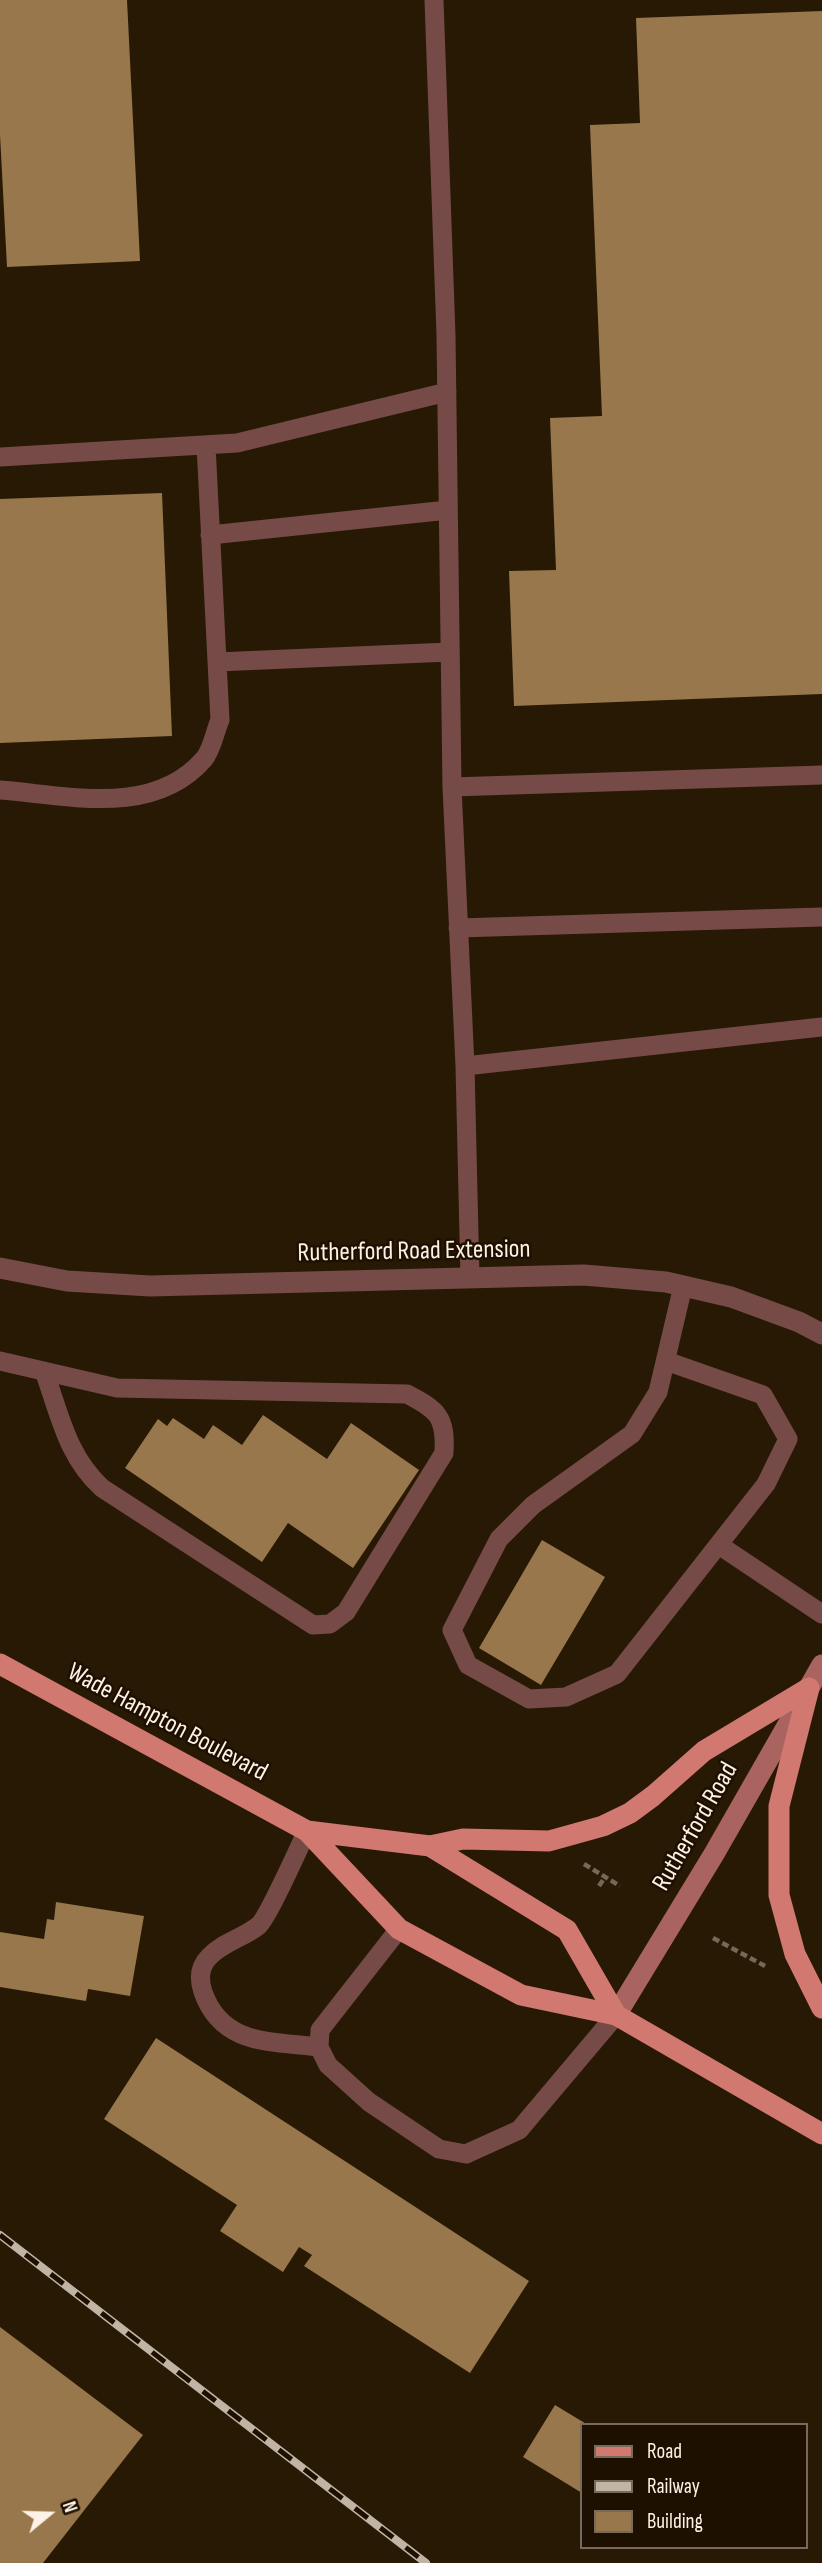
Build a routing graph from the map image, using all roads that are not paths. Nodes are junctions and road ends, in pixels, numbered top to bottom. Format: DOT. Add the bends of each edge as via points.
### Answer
graph roads {
  1 [pos="434,0"];
  2 [pos="447,392"];
  3 [pos="206,445"];
  4 [pos="0,457"];
  5 [pos="447,510"];
  6 [pos="210,535"];
  7 [pos="449,652"];
  8 [pos="217,662"];
  9 [pos="822,775"];
  10 [pos="452,787"];
  11 [pos="0,790"];
  12 [pos="822,917"];
  13 [pos="458,928"];
  14 [pos="822,1027"];
  15 [pos="465,1066"];
  16 [pos="0,1268"];
  17 [pos="470,1278"];
  18 [pos="683,1286"];
  19 [pos="822,1334"];
  20 [pos="0,1361"];
  21 [pos="666,1361"];
  22 [pos="44,1371"];
  23 [pos="719,1545"];
  24 [pos="822,1614"];
  25 [pos="0,1664"];
  26 [pos="822,1665"];
  27 [pos="809,1688"];
  28 [pos="307,1831"];
  29 [pos="430,1846"];
  30 [pos="399,1929"];
  31 [pos="822,2008"];
  32 [pos="616,2015"];
  33 [pos="319,2047"];
  34 [pos="822,2134"];
  1 -- 2 [label="lane"];
  2 -- 3 [label="lane" via="237,443"];
  2 -- 5 [label="lane"];
  3 -- 4 [label="lane"];
  3 -- 6 [label="lane"];
  5 -- 6 [label="lane"];
  5 -- 7 [label="lane"];
  6 -- 8 [label="lane"];
  7 -- 8 [label="lane"];
  7 -- 10 [label="lane"];
  8 -- 11 [label="lane" via="220,720 205,758 176,781 145,796 110,799"];
  9 -- 10 [label="lane"];
  10 -- 13 [label="lane"];
  12 -- 13 [label="lane"];
  13 -- 15 [label="lane"];
  14 -- 15 [label="lane"];
  15 -- 17 [label="lane"];
  16 -- 17 [label="street, Rutherford Road Extension" via="67,1281 150,1286"];
  17 -- 18 [label="street, Rutherford Road Extension" via="584,1275"];
  18 -- 19 [label="street, Rutherford Road Extension" via="731,1297"];
  18 -- 21 [label="lane"];
  20 -- 22 [label="lane"];
  21 -- 23 [label="lane" via="763,1395 788,1439 766,1484"];
  21 -- 23 [label="lane" via="658,1392 632,1434 533,1505 499,1539 452,1630 468,1665 530,1699 566,1696 617,1674"];
  22 -- 22 [label="lane" via="117,1388 407,1394 432,1406 446,1428 444,1453 346,1612 330,1624 313,1625 103,1488 83,1470"];
  23 -- 24 [label="lane"];
  25 -- 28 [label="main road, Wade Hampton Boulevard"];
  26 -- 27 [label="street, Rutherford Road"];
  27 -- 29 [label="main road" via="704,1751 646,1801 603,1826 549,1841 463,1839"];
  27 -- 31 [label="main road" via="779,1805 779,1895 795,1954"];
  27 -- 32 [label="street, Rutherford Road"];
  28 -- 29 [label="main road, Wade Hampton Boulevard"];
  28 -- 30 [label="main road, Wade Hampton Boulevard"];
  28 -- 33 [label="lane" via="260,1925 207,1958 200,1983 215,2018 242,2038"];
  29 -- 32 [label="main road, Wade Hampton Boulevard" via="568,1930"];
  30 -- 32 [label="main road, Wade Hampton Boulevard" via="522,1995"];
  30 -- 33 [label="lane" via="320,2030"];
  32 -- 33 [label="lane" via="519,2130 466,2154 439,2149 369,2102 328,2065"];
  32 -- 34 [label="main road, Wade Hampton Boulevard"];
}
